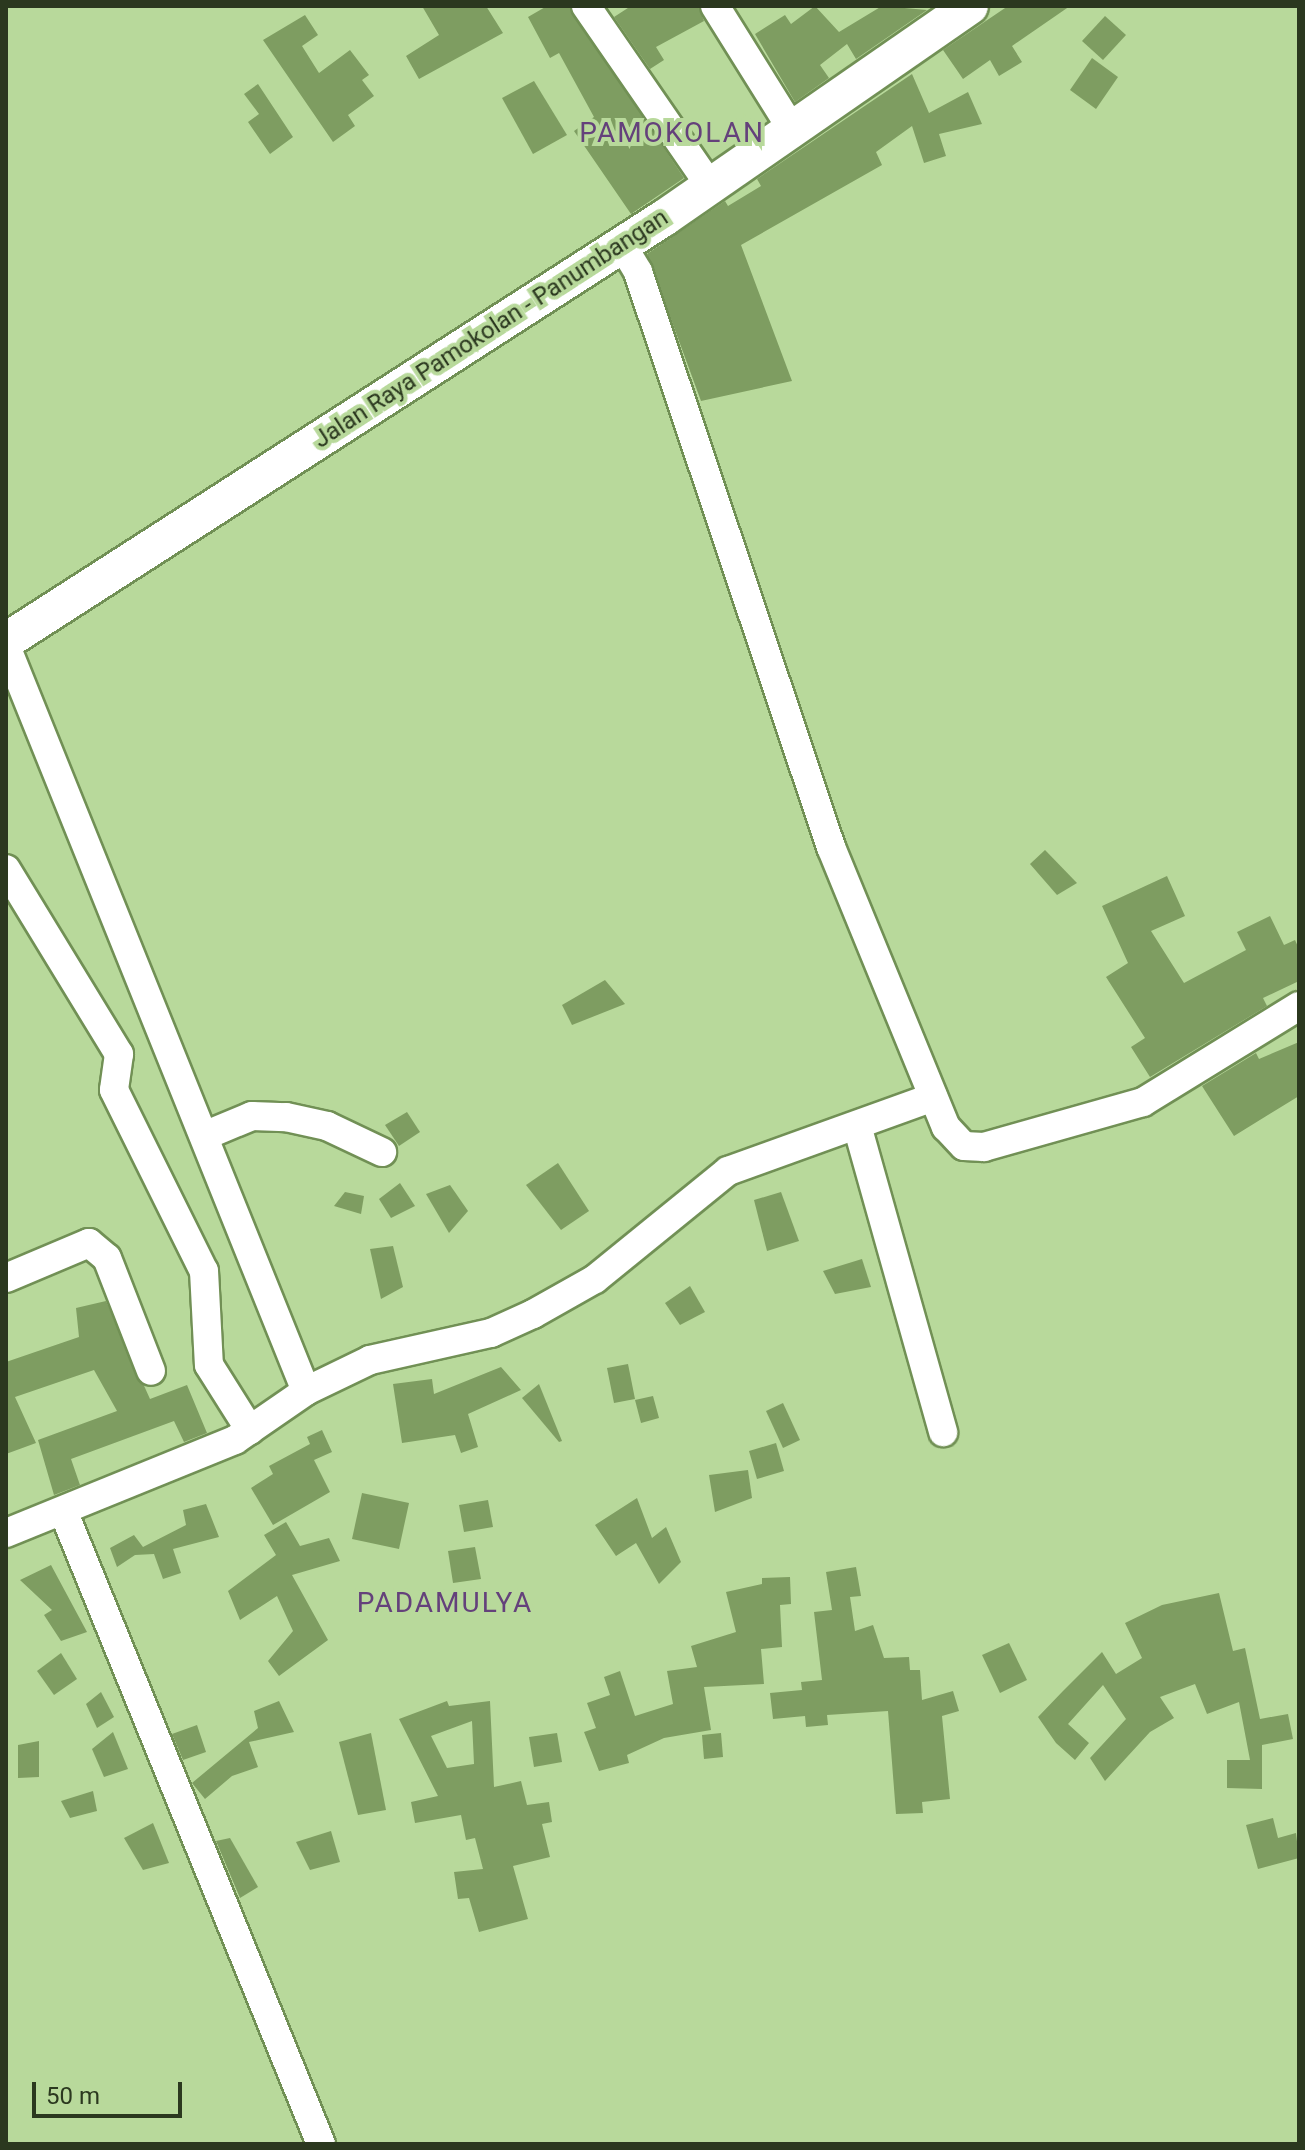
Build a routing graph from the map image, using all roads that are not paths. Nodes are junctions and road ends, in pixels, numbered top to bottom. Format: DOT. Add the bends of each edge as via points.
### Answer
graph roads {
  1 [pos="586,6"];
  2 [pos="715,6"];
  3 [pos="970,6"];
  4 [pos="792,129"];
  5 [pos="710,186"];
  6 [pos="622,245"];
  7 [pos="6,643"];
  8 [pos="6,869"];
  9 [pos="1299,1006"];
  10 [pos="933,1097"];
  11 [pos="858,1129"];
  12 [pos="204,1136"];
  13 [pos="382,1152"];
  14 [pos="6,1278"];
  15 [pos="151,1371"];
  16 [pos="306,1391"];
  17 [pos="250,1430"];
  18 [pos="943,1432"];
  19 [pos="64,1513"];
  20 [pos="6,1533"];
  21 [pos="321,2144"];
  1 -- 5 [label="street"];
  2 -- 4 [label="street"];
  3 -- 4 [label="main road, Jalan Raya Pamokolan - Panumbangan"];
  4 -- 5 [label="main road, Jalan Raya Pamokolan - Panumbangan"];
  5 -- 6 [label="main road, Jalan Raya Pamokolan - Panumbangan"];
  6 -- 7 [label="main road, Jalan Raya Pamokolan - Panumbangan"];
  6 -- 10 [label="street" via="638,272 831,847"];
  7 -- 12 [label="street"];
  8 -- 17 [label="street" via="119,1054 114,1090 204,1271 209,1365"];
  9 -- 10 [label="street" via="1143,1102 984,1147 964,1146 939,1117"];
  10 -- 11 [label="street"];
  11 -- 16 [label="street" via="728,1171 595,1279 533,1314 491,1333 370,1360"];
  11 -- 18 [label="street"];
  12 -- 13 [label="street" via="252,1116 286,1117 327,1126"];
  12 -- 16 [label="street"];
  14 -- 15 [label="street" via="89,1243 107,1258"];
  16 -- 17 [label="street"];
  17 -- 19 [label="street"];
  19 -- 20 [label="street"];
  19 -- 21 [label="street"];
}
